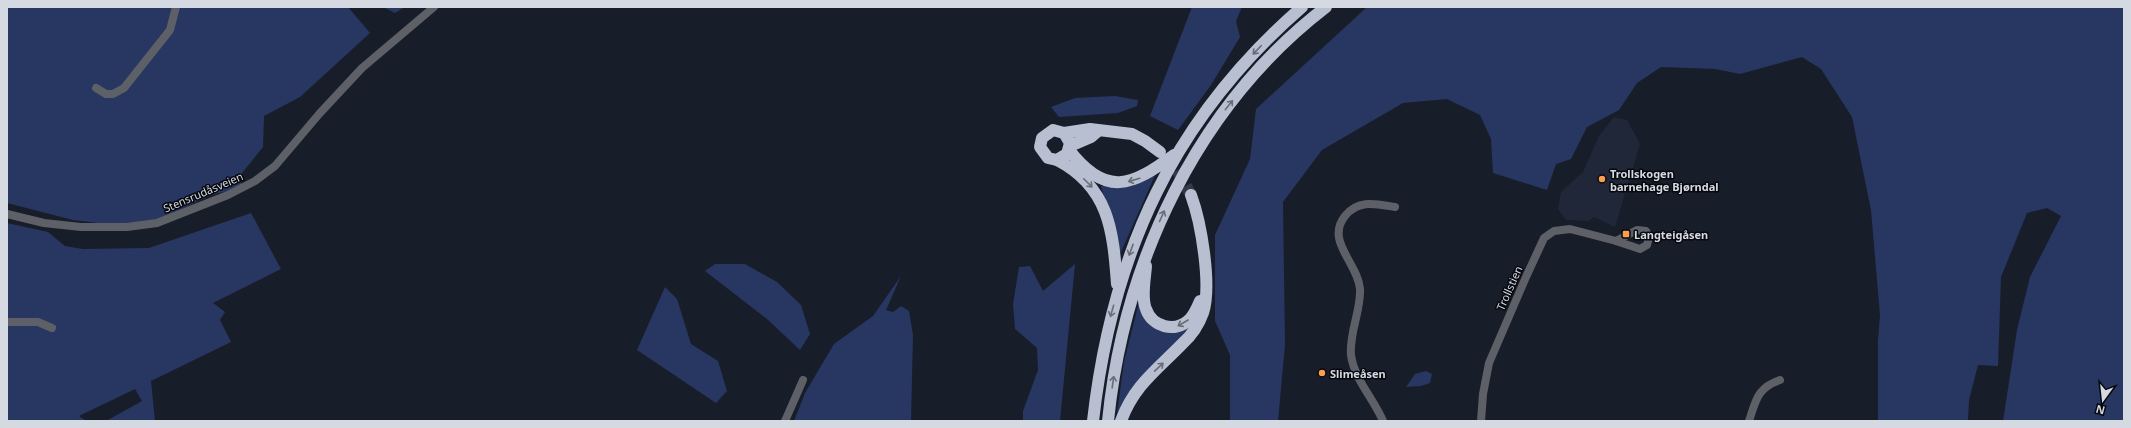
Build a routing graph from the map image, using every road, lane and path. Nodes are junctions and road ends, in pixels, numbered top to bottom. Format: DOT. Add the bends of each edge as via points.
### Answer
graph roads {
  1 [pos="176,7"];
  2 [pos="434,7"];
  3 [pos="1302,7"];
  4 [pos="1326,7"];
  5 [pos="96,88"];
  6 [pos="1098,132"];
  7 [pos="1064,133"];
  8 [pos="1069,148"];
  9 [pos="1160,152"];
  10 [pos="1179,152"];
  11 [pos="1057,160"];
  12 [pos="1191,195"];
  13 [pos="1395,207"];
  14 [pos="7,214"];
  15 [pos="1616,241"];
  16 [pos="1147,252"];
  17 [pos="1118,291"];
  18 [pos="1205,292"];
  19 [pos="7,322"];
  20 [pos="52,328"];
  21 [pos="802,380"];
  22 [pos="1780,380"];
  23 [pos="785,421"];
  24 [pos="1093,421"];
  25 [pos="1108,421"];
  26 [pos="1121,421"];
  27 [pos="1383,421"];
  28 [pos="1481,421"];
  29 [pos="1749,421"];
  1 -- 5 [label="street" via="170,30 124,88 113,94 106,94"];
  2 -- 14 [label="street, Stensrudåsveien" via="352,78 275,166 255,181 228,195 157,223 127,227 81,227 44,223"];
  3 -- 10 [label="highway, one-way" via="1266,40 1232,77"];
  16 -- 4 [label="highway, one-way" via="1174,192 1212,127 1260,69 1297,31"];
  6 -- 7 [label="highway" via="1090,129"];
  6 -- 8 [label="highway"];
  6 -- 9 [label="highway" via="1132,134"];
  7 -- 8 [label="highway" via="1069,139"];
  7 -- 11 [label="highway" via="1058,130 1049,131 1040,142 1044,155"];
  10 -- 8 [label="highway, one-way" via="1141,178 1117,183 1091,172"];
  8 -- 11 [label="highway" via="1063,157"];
  10 -- 17 [label="highway, one-way" via="1141,225"];
  11 -- 17 [label="highway, one-way" via="1084,179 1098,195 1113,236"];
  12 -- 18 [label="highway" via="1202,237 1206,273"];
  13 -- 27 [label="street" via="1366,204 1356,206 1342,219 1338,236 1360,288 1352,341 1352,362"];
  15 -- 28 [label="street, Trollstien" via="1565,228 1554,231 1544,238 1490,363 1483,394"];
  18 -- 16 [label="highway, one-way" via="1194,314 1185,322 1171,327 1154,322 1144,303"];
  25 -- 16 [label="highway, one-way" via="1121,337"];
  17 -- 24 [label="highway, one-way" via="1107,331"];
  26 -- 18 [label="highway, one-way" via="1138,387 1185,342 1195,328 1203,312"];
  19 -- 20 [label="street" via="38,322"];
  21 -- 23 [label="street"];
  22 -- 29 [label="street" via="1768,384 1761,391"];
}
